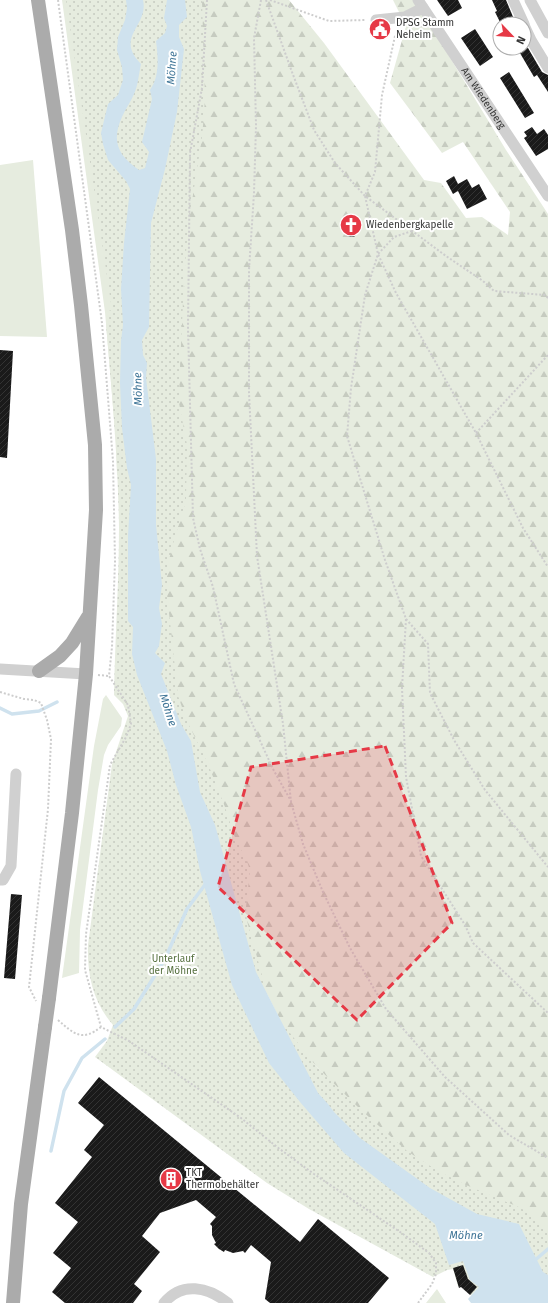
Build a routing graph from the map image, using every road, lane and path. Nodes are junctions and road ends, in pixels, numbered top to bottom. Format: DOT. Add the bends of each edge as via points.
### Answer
graph roads {
  1 [pos="38,0"];
  2 [pos="207,0"];
  3 [pos="261,0"];
  4 [pos="266,0"];
  5 [pos="270,0"];
  6 [pos="513,0"];
  7 [pos="530,0"];
  8 [pos="421,4"];
  9 [pos="520,16"];
  10 [pos="405,17"];
  11 [pos="376,20"];
  12 [pos="548,33"];
  13 [pos="532,42"];
  14 [pos="548,68"];
  15 [pos="365,196"];
  16 [pos="548,196"];
  17 [pos="412,231"];
  18 [pos="378,254"];
  19 [pos="548,298"];
  20 [pos="548,355"];
  21 [pos="476,433"];
  22 [pos="548,567"];
  23 [pos="90,615"];
  24 [pos="406,619"];
  25 [pos="0,669"];
  26 [pos="39,671"];
  27 [pos="86,674"];
  28 [pos="109,676"];
  29 [pos="0,692"];
  30 [pos="16,774"];
  31 [pos="292,802"];
  32 [pos="548,867"];
  33 [pos="0,880"];
  34 [pos="45,1001"];
  35 [pos="548,1012"];
  36 [pos="57,1019"];
  37 [pos="101,1027"];
  38 [pos="548,1158"];
  39 [pos="13,1303"];
  40 [pos="164,1303"];
  41 [pos="228,1303"];
  42 [pos="418,1303"];
  1 -- 23 [label="main road" via="72,230 95,445 96,510"];
  2 -- 31 [label="path" via="202,88 190,153 188,328 193,518 200,550 213,587 234,684 273,769"];
  3 -- 31 [label="path" via="254,38 256,126 249,270 249,393 257,556"];
  4 -- 15 [label="path" via="314,130 335,163"];
  5 -- 11 [label="path" via="329,21"];
  6 -- 9 [label="street"];
  7 -- 12 [label="street"];
  8 -- 10 [label="street"];
  8 -- 16 [label="street, Am Wiedenberg"];
  10 -- 11 [label="street"];
  10 -- 15 [label="path" via="395,36 382,95 375,172"];
  13 -- 14 [label="street"];
  15 -- 17 [label="path"];
  15 -- 18 [label="path"];
  17 -- 18 [label="path" via="394,237"];
  17 -- 19 [label="path" via="494,291 545,295"];
  18 -- 21 [label="path" via="396,293"];
  18 -- 24 [label="path" via="365,296 351,388 347,436 384,560"];
  20 -- 21 [label="path"];
  21 -- 22 [label="path" via="523,528"];
  23 -- 26 [label="main road" via="72,643"];
  23 -- 27 [label="main road"];
  24 -- 32 [label="path" via="428,644 430,693 454,740 485,790"];
  24 -- 35 [label="path" via="402,688 406,777 421,856 473,943"];
  25 -- 26 [label="street"];
  26 -- 27 [label="street"];
  27 -- 34 [label="main road" via="72,813"];
  28 -- 37 [label="path" via="128,705 131,724 110,765 86,934 85,970"];
  29 -- 34 [label="path" via="41,703 51,739 48,809 29,987 35,1000"];
  30 -- 33 [label="street" via="11,866 3,880"];
  31 -- 38 [label="path" via="304,844 323,892 350,948 386,1009 445,1077 509,1135"];
  34 -- 39 [label="main road, bridge" via="45,1027 21,1204"];
  36 -- 37 [label="path" via="73,1032 86,1036"];
  37 -- 42 [label="path" via="129,1041 241,1118 314,1174 429,1253 436,1263 436,1274"];
  40 -- 41 [label="street" via="181,1290 193,1288 218,1295"];
}
